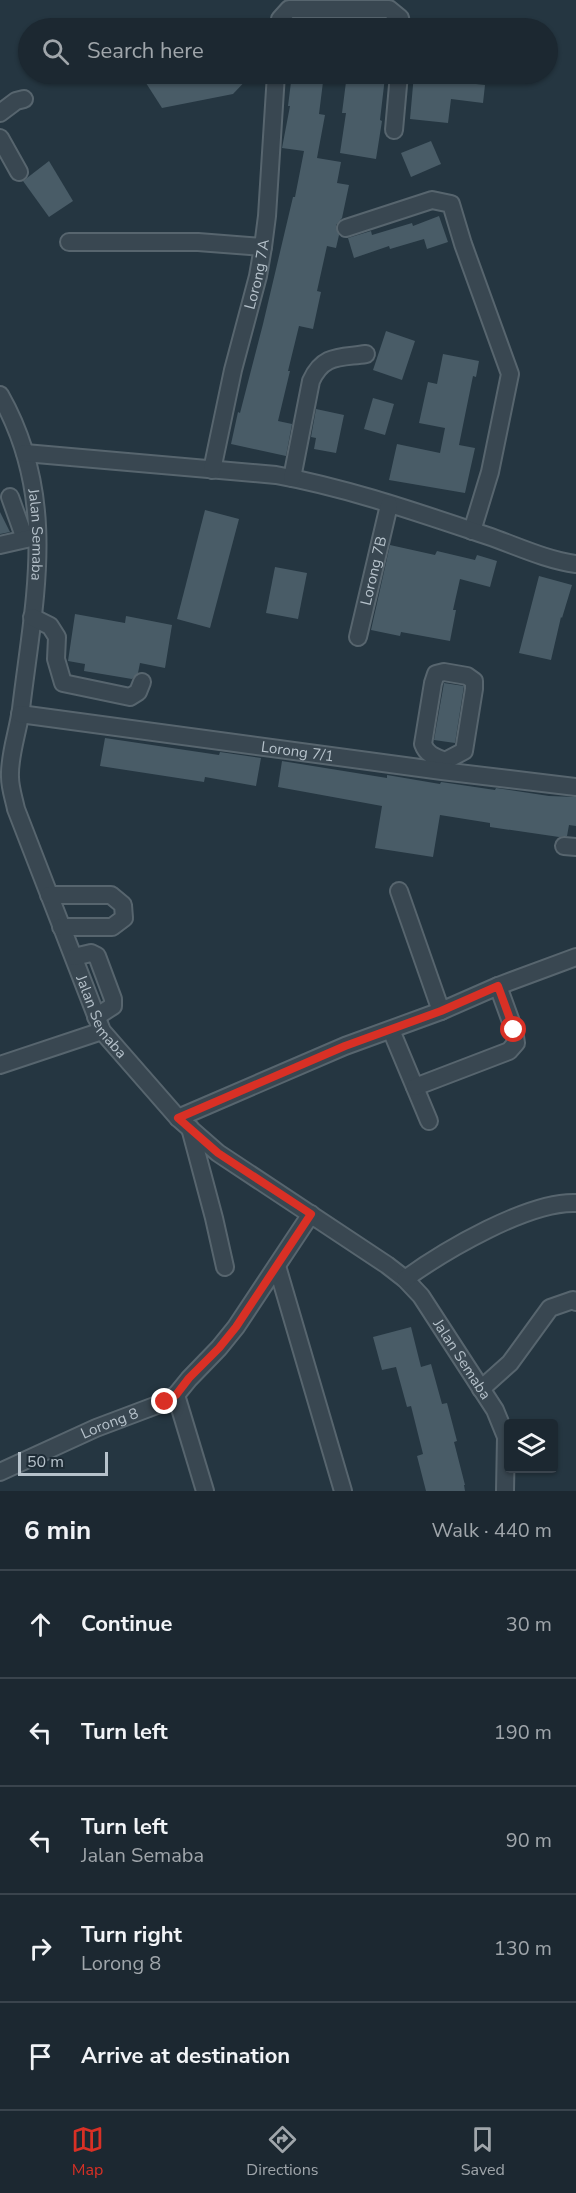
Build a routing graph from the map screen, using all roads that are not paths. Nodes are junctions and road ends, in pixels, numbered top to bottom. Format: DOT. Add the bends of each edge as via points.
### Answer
graph roads {
  1 [pos="281,18"];
  2 [pos="400,18"];
  3 [pos="275,84"];
  4 [pos="398,84"];
  5 [pos="24,99"];
  6 [pos="0,113"];
  7 [pos="394,130"];
  8 [pos="0,138"];
  9 [pos="19,172"];
  10 [pos="346,228"];
  11 [pos="69,242"];
  12 [pos="263,247"];
  13 [pos="366,354"];
  14 [pos="0,395"];
  15 [pos="25,453"];
  16 [pos="212,470"];
  17 [pos="292,478"];
  18 [pos="10,497"];
  19 [pos="389,505"];
  20 [pos="472,531"];
  21 [pos="32,537"];
  22 [pos="0,545"];
  23 [pos="576,564"];
  24 [pos="32,617"];
  25 [pos="358,637"];
  26 [pos="142,682"];
  27 [pos="20,714"];
  28 [pos="443,766"];
  29 [pos="5,778"];
  30 [pos="576,787"];
  31 [pos="399,891"];
  32 [pos="49,895"];
  33 [pos="61,927"];
  34 [pos="576,957"];
  35 [pos="498,986"];
  36 [pos="441,1011"];
  37 [pos="99,1024"];
  38 [pos="391,1030"];
  39 [pos="0,1065"];
  40 [pos="415,1087"];
  41 [pos="429,1121"];
  42 [pos="184,1123"];
  43 [pos="576,1203"];
  44 [pos="311,1214"];
  45 [pos="277,1266"];
  46 [pos="225,1267"];
  47 [pos="405,1279"];
  48 [pos="576,1302"];
  49 [pos="481,1389"];
  50 [pos="176,1395"];
  51 [pos="0,1472"];
  52 [pos="205,1491"];
  53 [pos="342,1491"];
  54 [pos="505,1491"];
  1 -- 2 [label="street" via="289,9 389,9"];
  3 -- 12 [label="street, Lorong 7A"];
  4 -- 7 [label="street"];
  5 -- 6 [label="street"];
  8 -- 9 [label="street"];
  10 -- 20 [label="street" via="432,200 452,204 510,374 490,472"];
  11 -- 12 [label="street"];
  12 -- 16 [label="street, Lorong 7A"];
  13 -- 17 [label="street" via="327,360 316,369"];
  14 -- 15 [label="street, Jalan Semaba"];
  15 -- 16 [label="street"];
  15 -- 21 [label="street, Jalan Semaba" via="35,493"];
  16 -- 17 [label="street"];
  17 -- 19 [label="street"];
  18 -- 21 [label="street"];
  19 -- 20 [label="street"];
  19 -- 25 [label="street, Lorong 7B"];
  20 -- 23 [label="street"];
  21 -- 22 [label="street"];
  21 -- 24 [label="street, Jalan Semaba" via="38,573"];
  24 -- 26 [label="street" via="50,626 57,637 56,659 63,683 130,697 138,692"];
  24 -- 27 [label="street, Jalan Semaba"];
  27 -- 28 [label="street, Lorong 7/1"];
  27 -- 29 [label="street, Jalan Semaba"];
  28 -- 28 [label="street" via="464,751 474,689 474,681 467,676 444,672 436,674 433,683 423,744 425,751"];
  28 -- 30 [label="street, Lorong 7/1"];
  29 -- 32 [label="street, Jalan Semaba"];
  31 -- 36 [label="street"];
  32 -- 33 [label="street, Jalan Semaba"];
  32 -- 33 [label="street" via="111,895 123,905 124,918 112,927"];
  33 -- 37 [label="street, Jalan Semaba"];
  34 -- 35 [label="street"];
  35 -- 36 [label="street"];
  35 -- 40 [label="street" via="516,1043 508,1051"];
  36 -- 38 [label="street"];
  37 -- 39 [label="street"];
  37 -- 42 [label="street, Jalan Semaba"];
  38 -- 40 [label="street"];
  38 -- 42 [label="street" via="345,1046"];
  40 -- 41 [label="street"];
  42 -- 44 [label="street, Jalan Semaba" via="218,1153"];
  42 -- 46 [label="street"];
  43 -- 47 [label="street" via="544,1208 490,1228 432,1259"];
  44 -- 45 [label="street, Lorong 8"];
  44 -- 47 [label="street, Jalan Semaba"];
  45 -- 50 [label="street, Lorong 8" via="230,1334"];
  45 -- 53 [label="street"];
  47 -- 49 [label="street, Jalan Semaba" via="421,1296"];
  48 -- 49 [label="street" via="550,1308 510,1363"];
  49 -- 54 [label="street, Jalan Semaba" via="506,1437"];
  50 -- 51 [label="street, Lorong 8"];
  50 -- 52 [label="street"];
}
